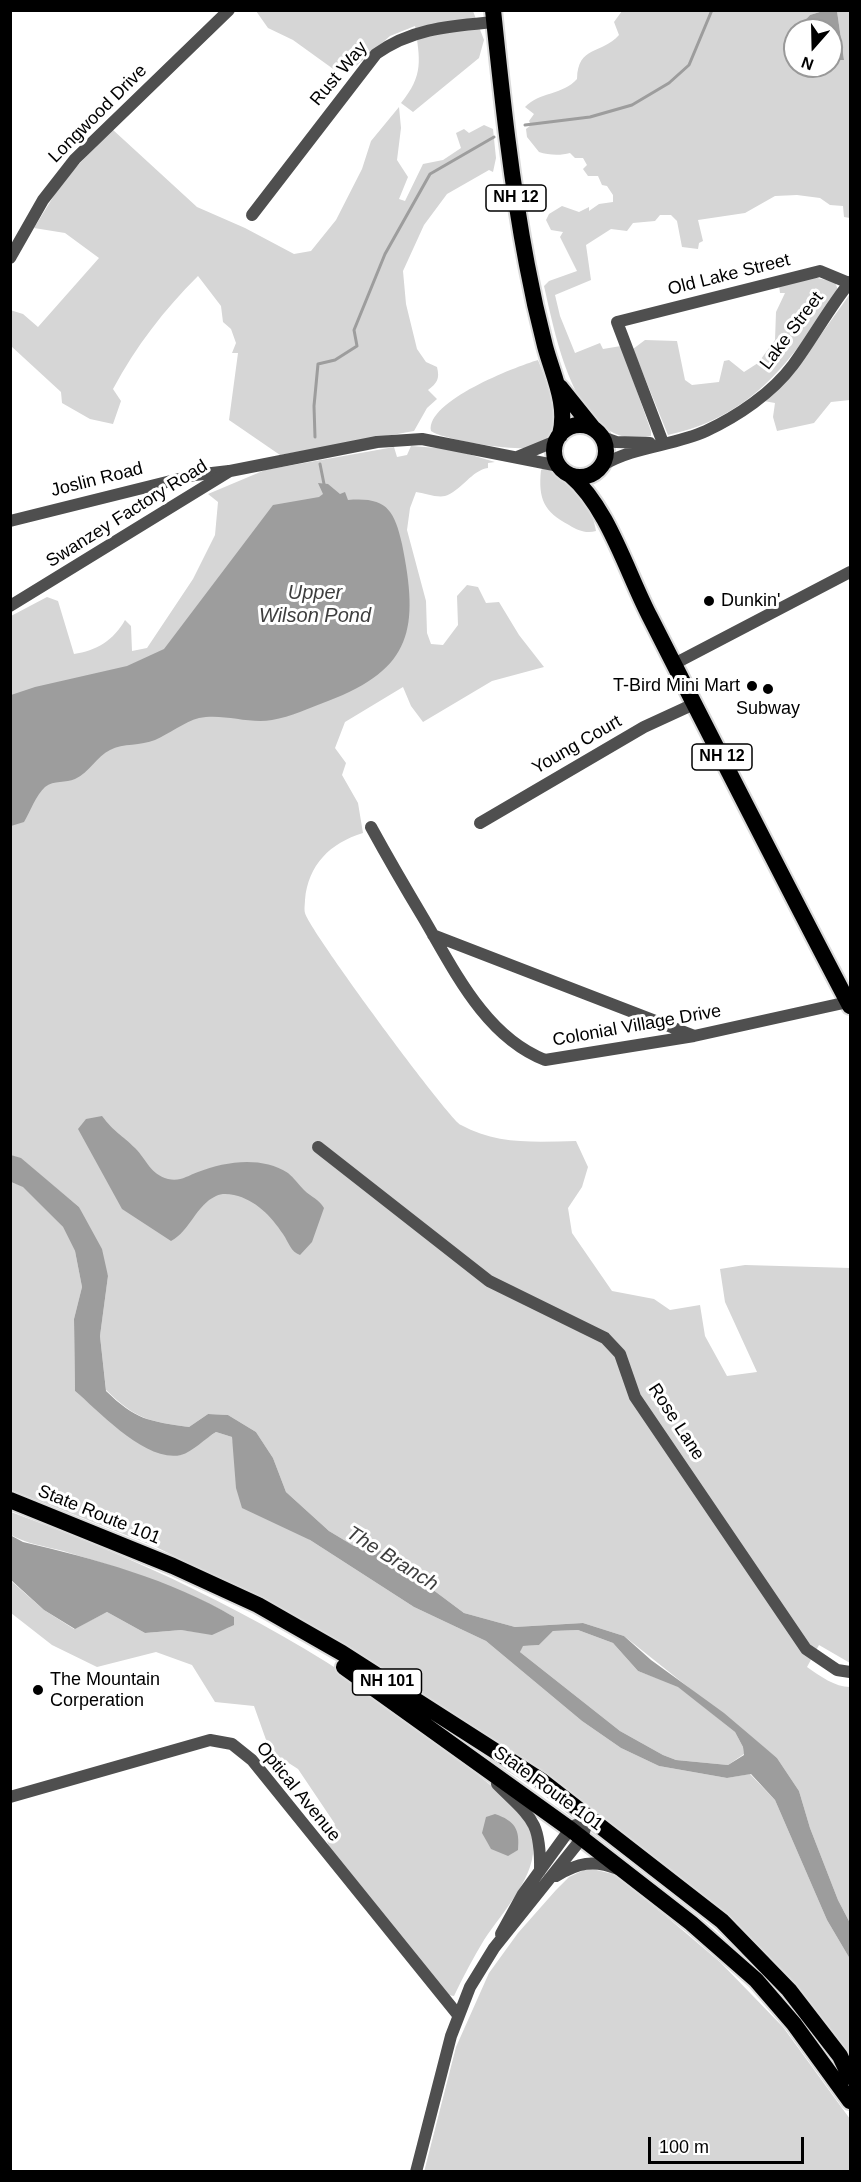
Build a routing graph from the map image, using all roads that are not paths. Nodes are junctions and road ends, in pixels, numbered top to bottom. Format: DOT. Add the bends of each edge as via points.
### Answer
graph roads {
  1 [pos="229,10"];
  2 [pos="494,16"];
  3 [pos="252,215"];
  4 [pos="10,258"];
  5 [pos="850,283"];
  6 [pos="557,382"];
  7 [pos="598,432"];
  8 [pos="558,438"];
  9 [pos="663,443"];
  10 [pos="516,458"];
  11 [pos="603,465"];
  12 [pos="230,471"];
  13 [pos="565,471"];
  14 [pos="193,476"];
  15 [pos="196,490"];
  16 [pos="597,507"];
  17 [pos="10,521"];
  18 [pos="850,572"];
  19 [pos="10,606"];
  20 [pos="674,664"];
  21 [pos="694,704"];
  22 [pos="480,823"];
  23 [pos="371,827"];
  24 [pos="433,935"];
  25 [pos="849,1004"];
  26 [pos="694,1036"];
  27 [pos="318,1147"];
  28 [pos="10,1500"];
  29 [pos="173,1566"];
  30 [pos="850,1672"];
  31 [pos="466,1754"];
  32 [pos="10,1797"];
  33 [pos="590,1816"];
  34 [pos="576,1833"];
  35 [pos="540,1871"];
  36 [pos="633,1878"];
  37 [pos="550,1880"];
  38 [pos="494,1948"];
  39 [pos="458,2015"];
  40 [pos="850,2077"];
  41 [pos="850,2101"];
  42 [pos="417,2172"];
  1 -- 4 [label="street, Longwood Drive" via="75,159 43,200"];
  2 -- 3 [label="street, Rust Way" via="411,34 376,54"];
  2 -- 6 [label="highway, NH 12" via="527,264"];
  5 -- 9 [label="street, Lake Street" via="773,387 706,431"];
  5 -- 9 [label="street, Old Lake Street" via="820,271 616,322"];
  6 -- 7 [label="highway, NH 12"];
  6 -- 8 [label="highway, NH 12" via="563,423"];
  7 -- 8 [label="highway" via="577,425"];
  7 -- 9 [label="street, Lake Street" via="625,442"];
  7 -- 11 [label="highway, NH 12" via="607,448"];
  8 -- 10 [label="street"];
  8 -- 13 [label="highway, NH 12" via="554,453"];
  9 -- 11 [label="street, Lake Street"];
  10 -- 12 [label="street, Swanzey Factory Road" via="422,439 377,442"];
  10 -- 13 [label="street, Swanzey Factory Road"];
  11 -- 13 [label="highway" via="591,475"];
  11 -- 16 [label="highway, NH 12" via="597,481"];
  12 -- 14 [label="street, Joslin Road"];
  12 -- 15 [label="street, Swanzey Factory Road"];
  13 -- 16 [label="highway, NH 12" via="581,484"];
  14 -- 15 [label="street"];
  14 -- 17 [label="street, Joslin Road"];
  15 -- 19 [label="street, Swanzey Factory Road" via="146,525"];
  16 -- 20 [label="highway, NH 12"];
  18 -- 20 [label="street"];
  20 -- 21 [label="highway, NH 12"];
  21 -- 22 [label="street, Young Court" via="644,727"];
  21 -- 25 [label="highway, NH 12"];
  23 -- 24 [label="street, Colonial Village Drive"];
  24 -- 26 [label="street"];
  24 -- 26 [label="street, Colonial Village Drive" via="463,986 497,1028 525,1052 545,1060"];
  25 -- 26 [label="street, Colonial Village Drive"];
  27 -- 30 [label="street, Rose Lane" via="489,1281 605,1338 620,1354 635,1398 806,1649 837,1670"];
  28 -- 29 [label="highway, State Route 101 / NH 101"];
  29 -- 31 [label="highway, State Route 101 / NH 101" via="316,1647"];
  29 -- 33 [label="highway, State Route 101 / NH 101" via="258,1605 342,1653"];
  31 -- 34 [label="highway, State Route 101 / NH 101"];
  31 -- 35 [label="street" via="537,1828"];
  32 -- 39 [label="street, Optical Avenue" via="210,1740 232,1744 252,1760"];
  33 -- 34 [label="street"];
  33 -- 40 [label="highway, State Route 101 / NH 101" via="722,1921 789,1990 840,2056"];
  34 -- 35 [label="street"];
  34 -- 36 [label="highway, State Route 101 / NH 101"];
  34 -- 37 [label="street"];
  35 -- 38 [label="street"];
  36 -- 37 [label="street" via="616,1868 587,1862 575,1864"];
  36 -- 41 [label="highway, State Route 101 / NH 101" via="756,1980 794,2024"];
  37 -- 38 [label="street"];
  38 -- 39 [label="street"];
  39 -- 42 [label="street"];
}
